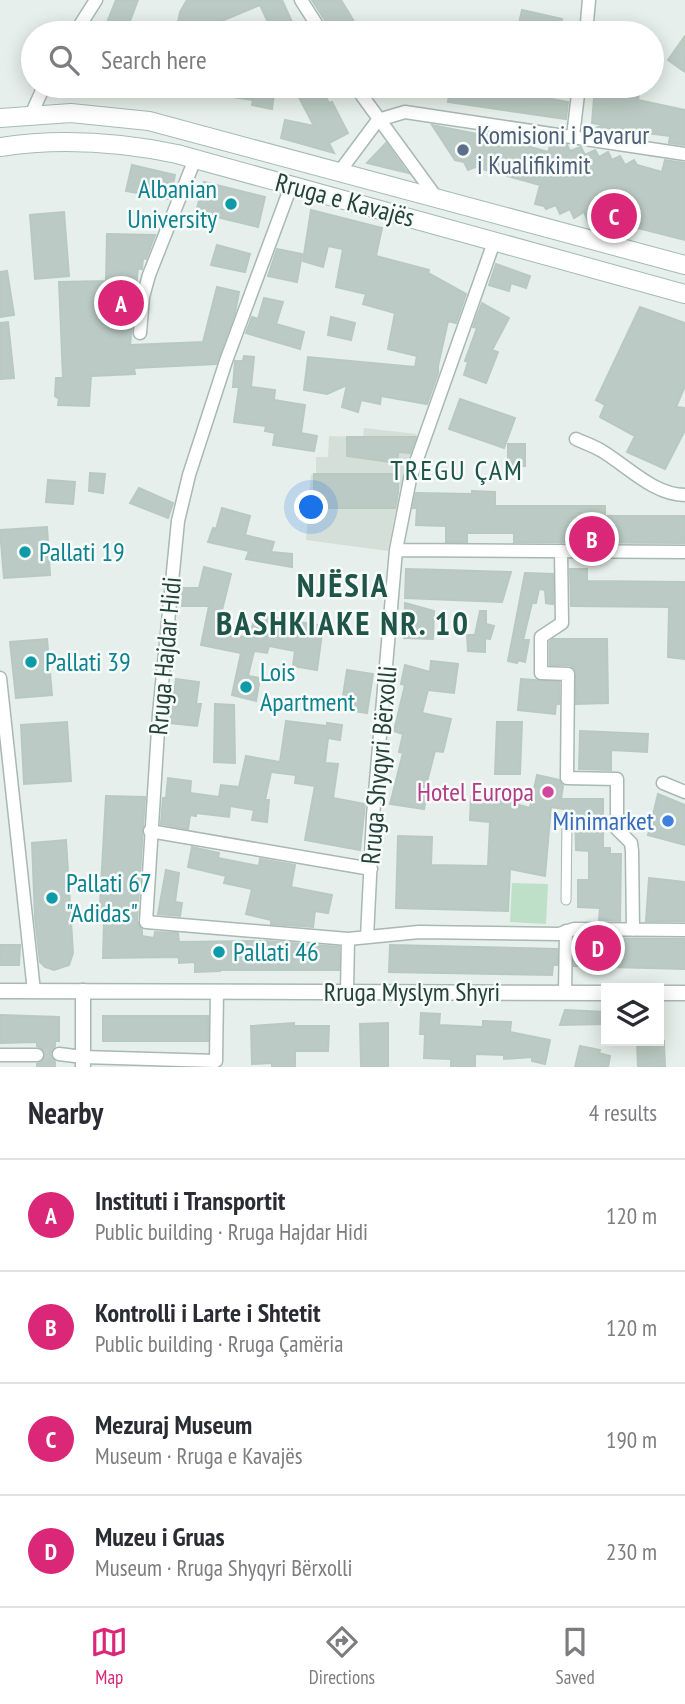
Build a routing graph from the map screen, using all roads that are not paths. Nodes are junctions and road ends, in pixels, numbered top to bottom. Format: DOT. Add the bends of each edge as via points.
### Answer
graph roads {
  1 [pos="96,0"];
  2 [pos="302,0"];
  3 [pos="589,0"];
  4 [pos="83,21"];
  5 [pos="315,21"];
  6 [pos="587,21"];
  7 [pos="39,98"];
  8 [pos="363,98"];
  9 [pos="578,98"];
  10 [pos="31,115"];
  11 [pos="0,118"];
  12 [pos="378,120"];
  13 [pos="573,136"];
  14 [pos="30,143"];
  15 [pos="0,147"];
  16 [pos="685,154"];
  17 [pos="195,159"];
  18 [pos="340,170"];
  19 [pos="291,186"];
  20 [pos="436,197"];
  21 [pos="429,224"];
  22 [pos="494,242"];
  23 [pos="685,265"];
  24 [pos="685,294"];
  25 [pos="140,333"];
  26 [pos="576,439"];
  27 [pos="685,495"];
  28 [pos="396,550"];
  29 [pos="561,551"];
  30 [pos="685,552"];
  31 [pos="0,678"];
  32 [pos="663,783"];
  33 [pos="685,792"];
  34 [pos="567,824"];
  35 [pos="150,831"];
  36 [pos="371,869"];
  37 [pos="566,900"];
  38 [pos="632,930"];
  39 [pos="685,930"];
  40 [pos="566,931"];
  41 [pos="368,937"];
  42 [pos="348,939"];
  43 [pos="0,991"];
  44 [pos="34,991"];
  45 [pos="83,991"];
  46 [pos="217,991"];
  47 [pos="347,991"];
  48 [pos="565,992"];
  49 [pos="601,993"];
  50 [pos="664,993"];
  51 [pos="685,993"];
  52 [pos="59,1054"];
  53 [pos="0,1055"];
  54 [pos="30,1059"];
  55 [pos="83,1062"];
  1 -- 4 [label="street"];
  2 -- 5 [label="street"];
  3 -- 6 [label="street"];
  7 -- 10 [label="street"];
  8 -- 12 [label="street"];
  9 -- 13 [label="street"];
  10 -- 11 [label="main road, Rruga e Kavajës"];
  10 -- 14 [label="main road"];
  10 -- 18 [label="main road, Rruga e Kavajës" via="71,113 149,121"];
  12 -- 13 [label="street" via="405,112"];
  12 -- 18 [label="street"];
  12 -- 20 [label="street"];
  13 -- 16 [label="street"];
  14 -- 15 [label="main road, Rruga e Kavajës"];
  14 -- 17 [label="main road, Rruga e Kavajës" via="117,144"];
  17 -- 19 [label="main road, Rruga e Kavajës"];
  17 -- 25 [label="street" via="149,275"];
  18 -- 20 [label="main road, Rruga e Kavajës"];
  19 -- 21 [label="main road, Rruga e Kavajës"];
  19 -- 35 [label="street, Rruga Hajdar Hidi" via="224,369 178,521"];
  20 -- 21 [label="main road"];
  20 -- 23 [label="main road, Rruga e Kavajës"];
  21 -- 22 [label="main road, Rruga e Kavajës"];
  22 -- 24 [label="main road, Rruga e Kavajës"];
  22 -- 28 [label="street, Rruga Shyqyri Bërxolli" via="410,479"];
  26 -- 27 [label="street" via="666,492"];
  28 -- 29 [label="street"];
  28 -- 36 [label="street, Rruga Shyqyri Bërxolli"];
  29 -- 30 [label="street"];
  29 -- 38 [label="street" via="562,623 541,637 541,673 568,674 567,778 617,779 617,829 631,843 632,851"];
  31 -- 44 [label="street"];
  32 -- 33 [label="street"];
  34 -- 37 [label="street"];
  35 -- 36 [label="street"];
  35 -- 42 [label="street, Rruga Hajdar Hidi" via="146,922"];
  36 -- 41 [label="street, Rruga Shyqyri Bërxolli"];
  38 -- 39 [label="street"];
  38 -- 40 [label="street"];
  40 -- 41 [label="street"];
  40 -- 48 [label="street"];
  41 -- 42 [label="street, Rruga Hajdar Hidi"];
  42 -- 47 [label="street"];
  43 -- 44 [label="street, Rruga Myslym Shyri"];
  44 -- 45 [label="street, Rruga Myslym Shyri"];
  45 -- 46 [label="street, Rruga Myslym Shyri"];
  45 -- 55 [label="street"];
  46 -- 47 [label="street, Rruga Myslym Shyri"];
  46 -- 55 [label="street" via="216,1061"];
  47 -- 48 [label="street, Rruga Myslym Shyri"];
  48 -- 49 [label="street, Rruga Myslym Shyri"];
  50 -- 51 [label="street"];
  52 -- 55 [label="street"];
  53 -- 54 [label="street"];
}
